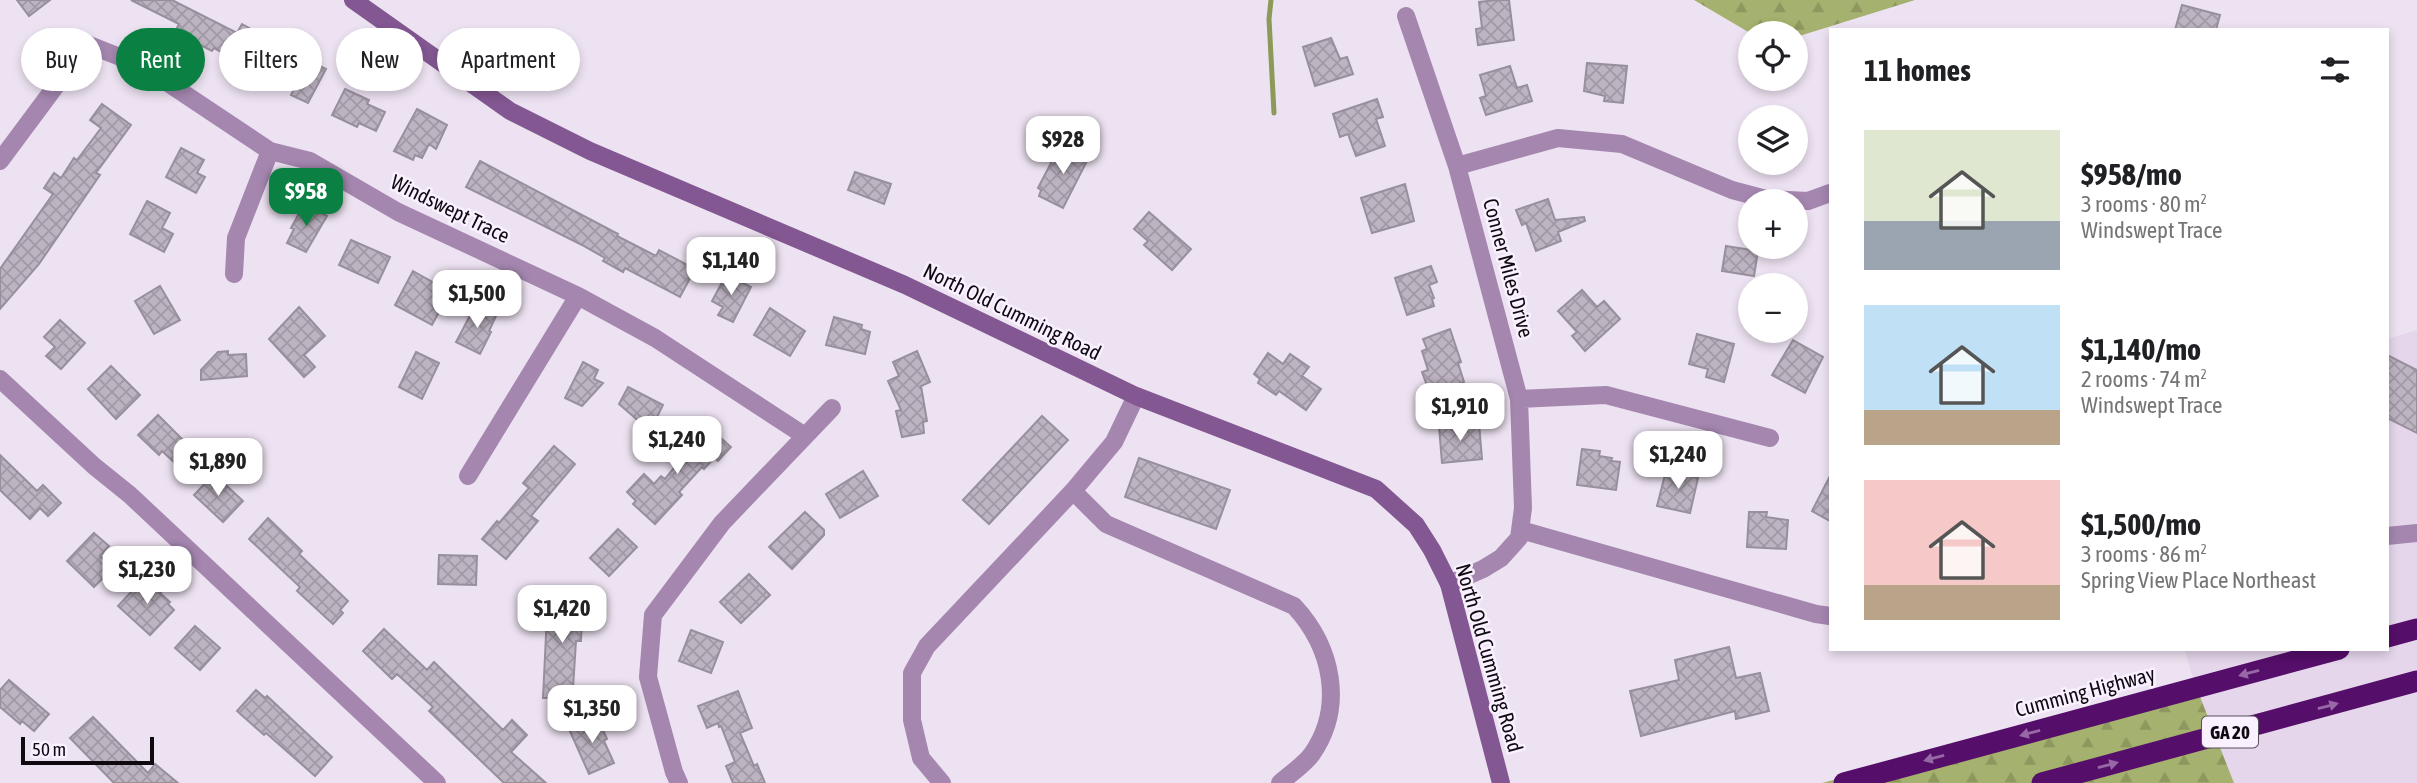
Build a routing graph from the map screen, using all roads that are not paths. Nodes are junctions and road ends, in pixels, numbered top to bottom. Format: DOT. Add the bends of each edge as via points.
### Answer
graph roads {
  1 [pos="353,0"];
  2 [pos="1406,16"];
  3 [pos="270,151"];
  4 [pos="0,161"];
  5 [pos="1457,166"];
  6 [pos="1829,193"];
  7 [pos="234,274"];
  8 [pos="578,296"];
  9 [pos="0,379"];
  10 [pos="1136,396"];
  11 [pos="1519,399"];
  12 [pos="832,408"];
  13 [pos="805,436"];
  14 [pos="1770,438"];
  15 [pos="468,476"];
  16 [pos="1073,491"];
  17 [pos="1521,530"];
  18 [pos="2417,533"];
  19 [pos="2389,537"];
  20 [pos="1449,584"];
  21 [pos="1829,616"];
  22 [pos="2417,629"];
  23 [pos="2389,636"];
  24 [pos="2332,651"];
  25 [pos="2417,681"];
  26 [pos="437,783"];
  27 [pos="679,783"];
  28 [pos="942,783"];
  29 [pos="1280,783"];
  30 [pos="1501,783"];
  31 [pos="1844,783"];
  32 [pos="2042,783"];
  1 -- 10 [label="street, North Old Cumming Road" via="510,111 590,151 905,285"];
  2 -- 5 [label="street, Conner Miles Drive"];
  3 -- 4 [label="street, Windswept Trace" via="162,79 87,44"];
  3 -- 7 [label="street" via="236,238"];
  3 -- 8 [label="street, Windswept Trace" via="310,161 398,212"];
  5 -- 6 [label="street" via="1558,138 1622,144 1732,190 1766,199 1808,201"];
  5 -- 11 [label="street, Conner Miles Drive"];
  8 -- 13 [label="street, Windswept Trace" via="655,338"];
  8 -- 15 [label="street"];
  9 -- 26 [label="street"];
  10 -- 16 [label="street" via="1114,442"];
  10 -- 20 [label="street, North Old Cumming Road" via="1376,489 1416,525"];
  11 -- 14 [label="street" via="1606,395"];
  11 -- 17 [label="street, Conner Miles Drive"];
  12 -- 13 [label="street"];
  13 -- 27 [label="street" via="722,523 653,615 648,677"];
  16 -- 28 [label="street" via="927,646 912,673 912,720 921,758"];
  16 -- 29 [label="street" via="1106,524 1294,606 1310,624 1323,650 1332,693 1323,733 1311,756"];
  17 -- 20 [label="street" via="1501,558"];
  17 -- 21 [label="street"];
  18 -- 19 [label="street"];
  20 -- 30 [label="street, North Old Cumming Road"];
  22 -- 23 [label="highway"];
  24 -- 31 [label="highway, Cumming Highway / GA 20, one-way"];
  32 -- 25 [label="highway, GA 20, one-way"];
}
